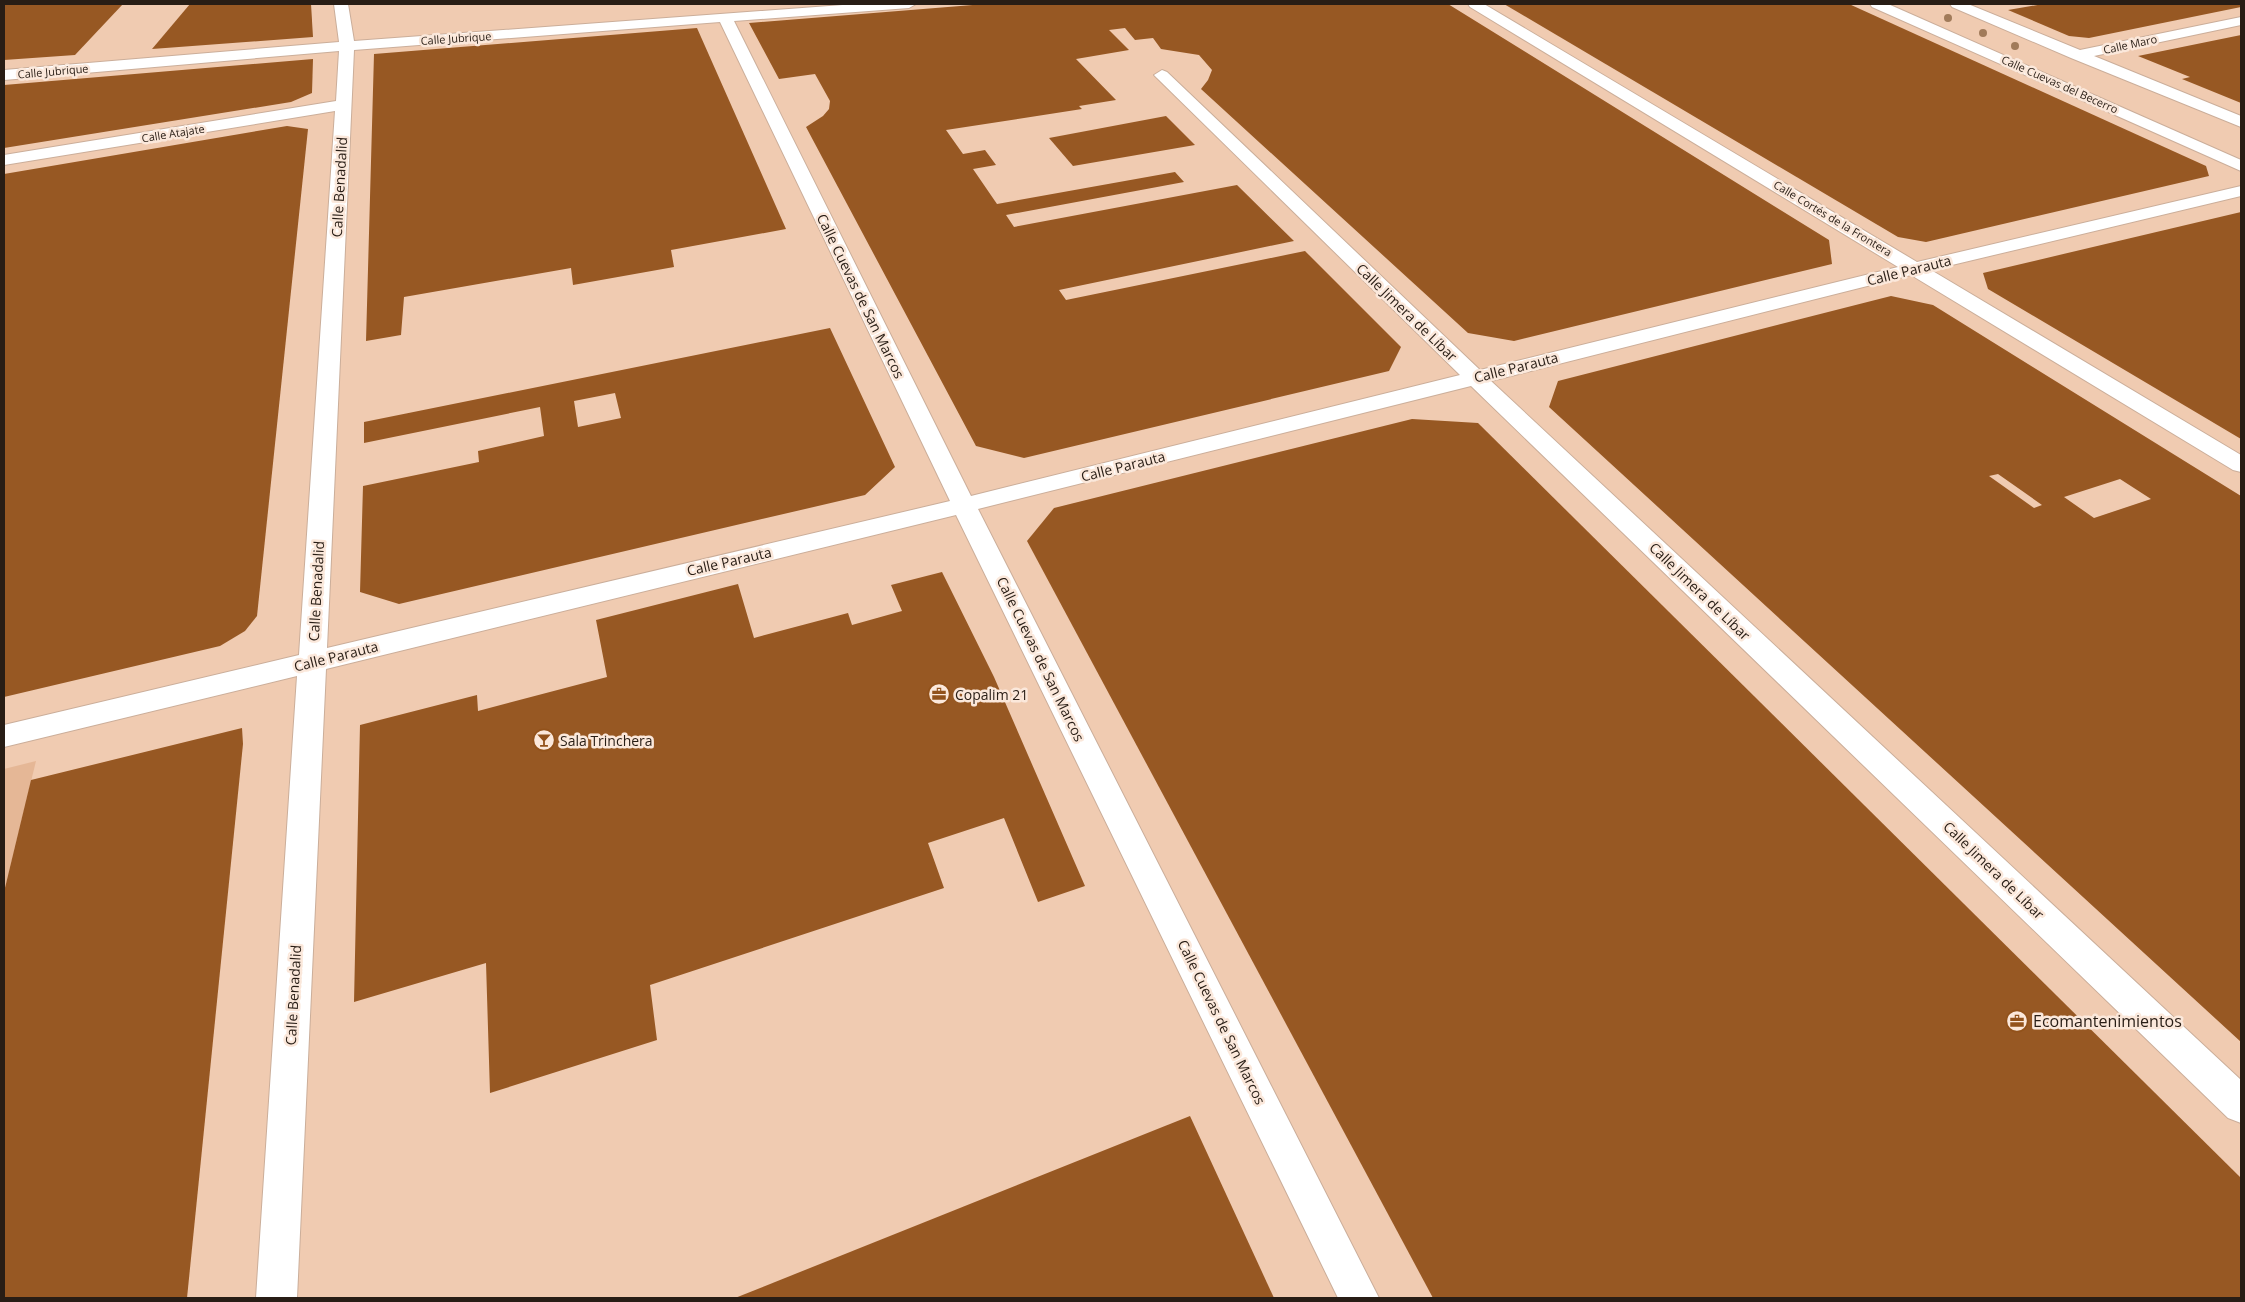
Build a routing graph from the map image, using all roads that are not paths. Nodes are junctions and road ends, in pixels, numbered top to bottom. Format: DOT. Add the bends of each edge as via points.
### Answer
graph roads {
  1 [pos="342,4"];
  2 [pos="909,4"];
  3 [pos="1475,4"];
  4 [pos="1877,4"];
  5 [pos="1957,4"];
  6 [pos="726,18"];
  7 [pos="2241,21"];
  8 [pos="348,46"];
  9 [pos="2079,55"];
  10 [pos="2020,66"];
  11 [pos="4,75"];
  12 [pos="1162,75"];
  13 [pos="343,105"];
  14 [pos="2241,122"];
  15 [pos="4,160"];
  16 [pos="2241,166"];
  17 [pos="2241,191"];
  18 [pos="1916,268"];
  19 [pos="1475,377"];
  20 [pos="2241,465"];
  21 [pos="965,505"];
  22 [pos="312,662"];
  23 [pos="4,736"];
  24 [pos="2241,1105"];
  25 [pos="276,1298"];
  26 [pos="1359,1298"];
  1 -- 8 [label="street, Calle Benadalid"];
  2 -- 6 [label="street, Calle Jubrique"];
  3 -- 18 [label="street, Calle Cortés de la Frontera"];
  4 -- 10 [label="street, Calle Cuevas del Becerro"];
  5 -- 9 [label="street"];
  6 -- 8 [label="street, Calle Jubrique"];
  6 -- 21 [label="street, Calle Cuevas de San Marcos"];
  7 -- 9 [label="street, Calle Maro"];
  8 -- 11 [label="street, Calle Jubrique"];
  8 -- 13 [label="street, Calle Benadalid"];
  9 -- 10 [label="street, Calle Maro"];
  9 -- 14 [label="street"];
  10 -- 16 [label="street, Calle Cuevas del Becerro"];
  12 -- 19 [label="street, Calle Jimera de Líbar"];
  13 -- 15 [label="street, Calle Atajate"];
  13 -- 22 [label="street, Calle Benadalid"];
  17 -- 18 [label="street, Calle Parauta"];
  18 -- 19 [label="street, Calle Parauta"];
  18 -- 20 [label="street, Calle Cortés de la Frontera"];
  19 -- 21 [label="street, Calle Parauta"];
  19 -- 24 [label="street, Calle Jimera de Líbar"];
  21 -- 22 [label="street, Calle Parauta"];
  21 -- 26 [label="street, Calle Cuevas de San Marcos"];
  22 -- 23 [label="street, Calle Parauta"];
  22 -- 25 [label="street, Calle Benadalid"];
}
